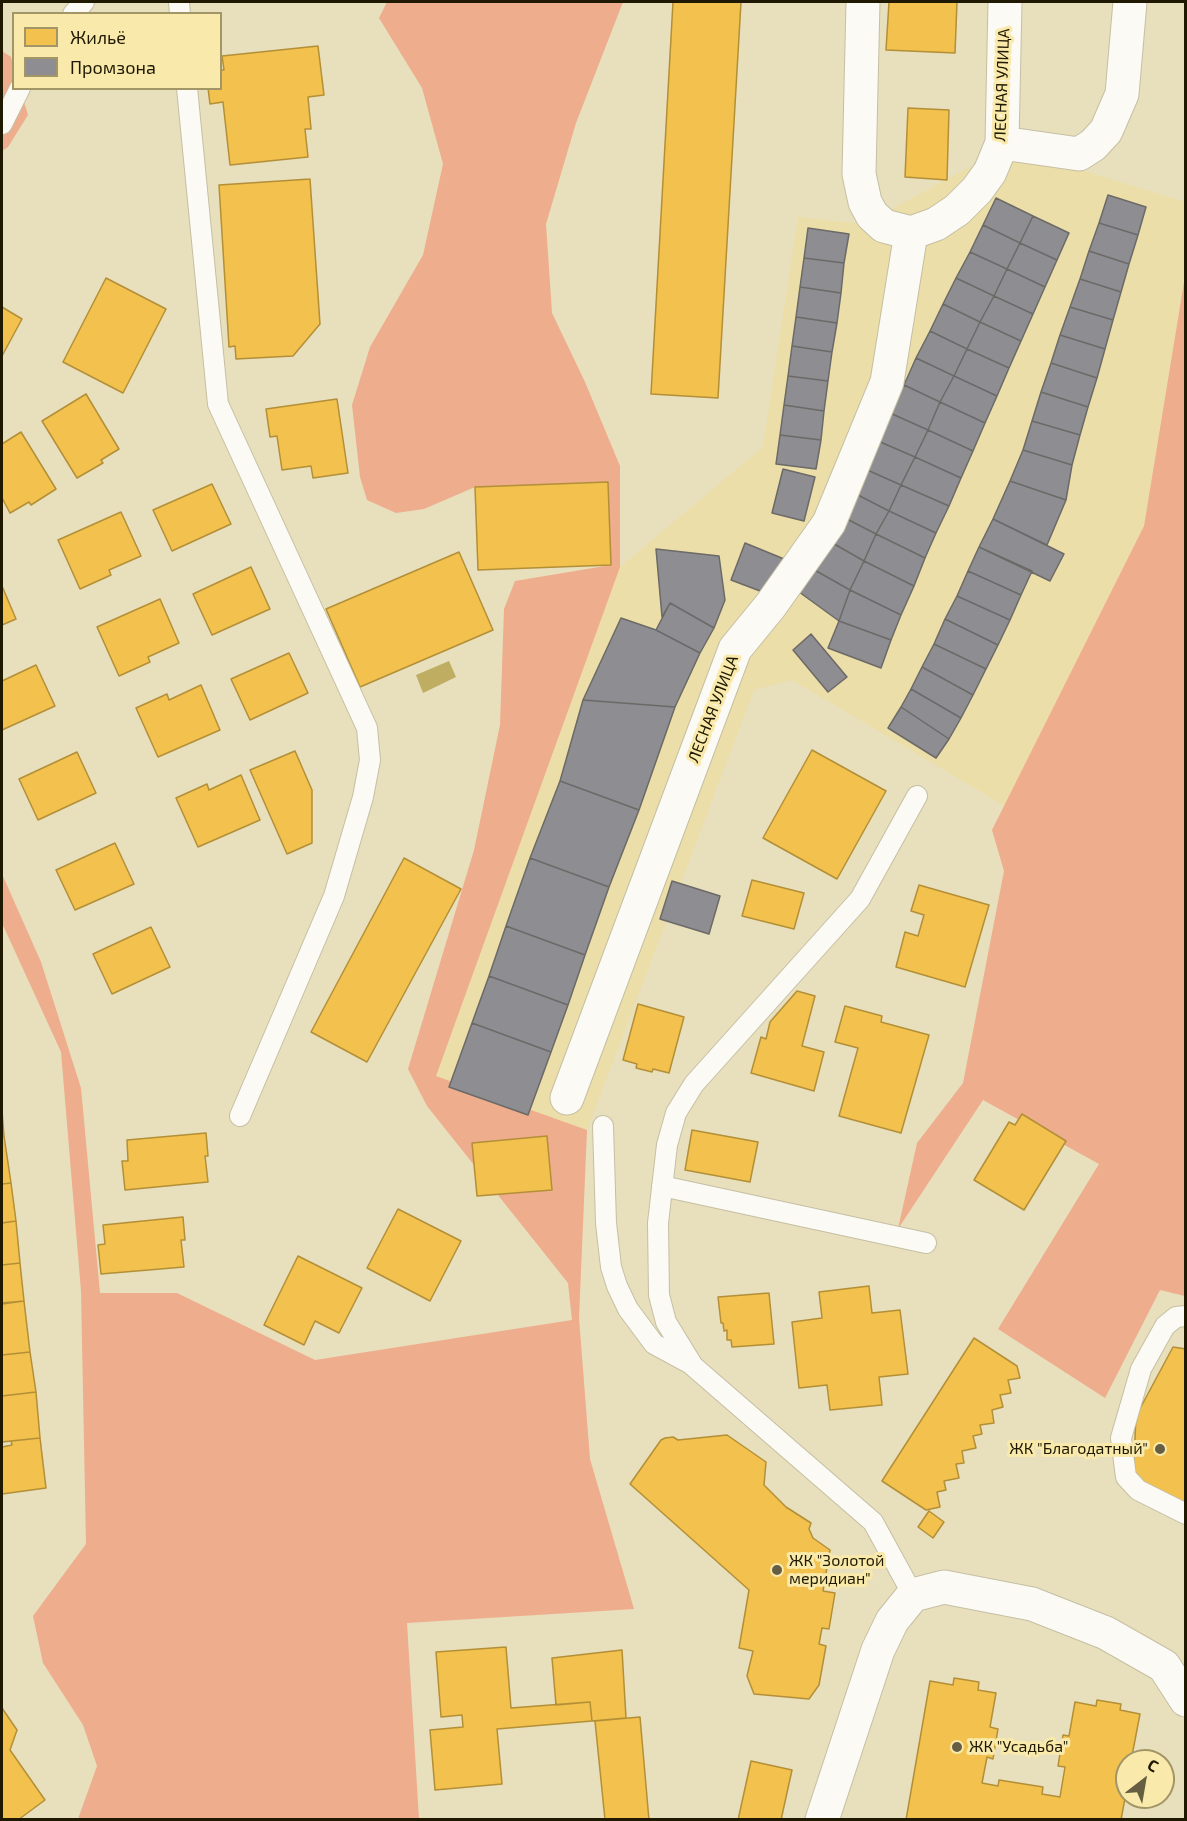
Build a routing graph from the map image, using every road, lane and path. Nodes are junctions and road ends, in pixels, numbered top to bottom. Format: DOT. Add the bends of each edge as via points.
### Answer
graph roads {
  1 [pos="863,2"];
  2 [pos="1005,2"];
  3 [pos="1130,2"];
  4 [pos="19,90"];
  5 [pos="187,90"];
  6 [pos="2,124"];
  7 [pos="1002,143"];
  8 [pos="911,233"];
  9 [pos="917,796"];
  10 [pos="567,1098"];
  11 [pos="240,1116"];
  12 [pos="603,1126"];
  13 [pos="662,1186"];
  14 [pos="926,1243"];
  15 [pos="1185,1316"];
  16 [pos="693,1366"];
  17 [pos="1185,1514"];
  18 [pos="914,1595"];
  19 [pos="1185,1700"];
  20 [pos="822,1820"];
  1 -- 8 [label="street" via="858,174 872,215 884,226"];
  2 -- 7 [label="street, ЛЕСНАЯ УЛИЦА"];
  3 -- 7 [label="street" via="1122,94 1106,131 1079,153"];
  4 -- 6 [label="lane"];
  5 -- 11 [label="lane" via="218,404 367,728 370,760 334,896"];
  7 -- 8 [label="street, ЛЕСНАЯ УЛИЦА" via="990,172 957,210 936,224"];
  8 -- 10 [label="street, ЛЕСНАЯ УЛИЦА" via="887,382 829,523 735,649"];
  9 -- 13 [label="lane" via="860,898 694,1084 676,1113"];
  12 -- 16 [label="lane" via="606,1223 617,1286 628,1309 654,1344"];
  13 -- 14 [label="lane"];
  13 -- 16 [label="lane" via="657,1222 659,1295 666,1322"];
  15 -- 17 [label="lane" via="1176,1317 1165,1326 1141,1369 1121,1438 1126,1477 1138,1490"];
  16 -- 18 [label="lane" via="873,1522"];
  18 -- 19 [label="street" via="944,1587 1032,1604 1106,1634 1164,1666"];
  18 -- 20 [label="street" via="892,1621 878,1650"];
}
